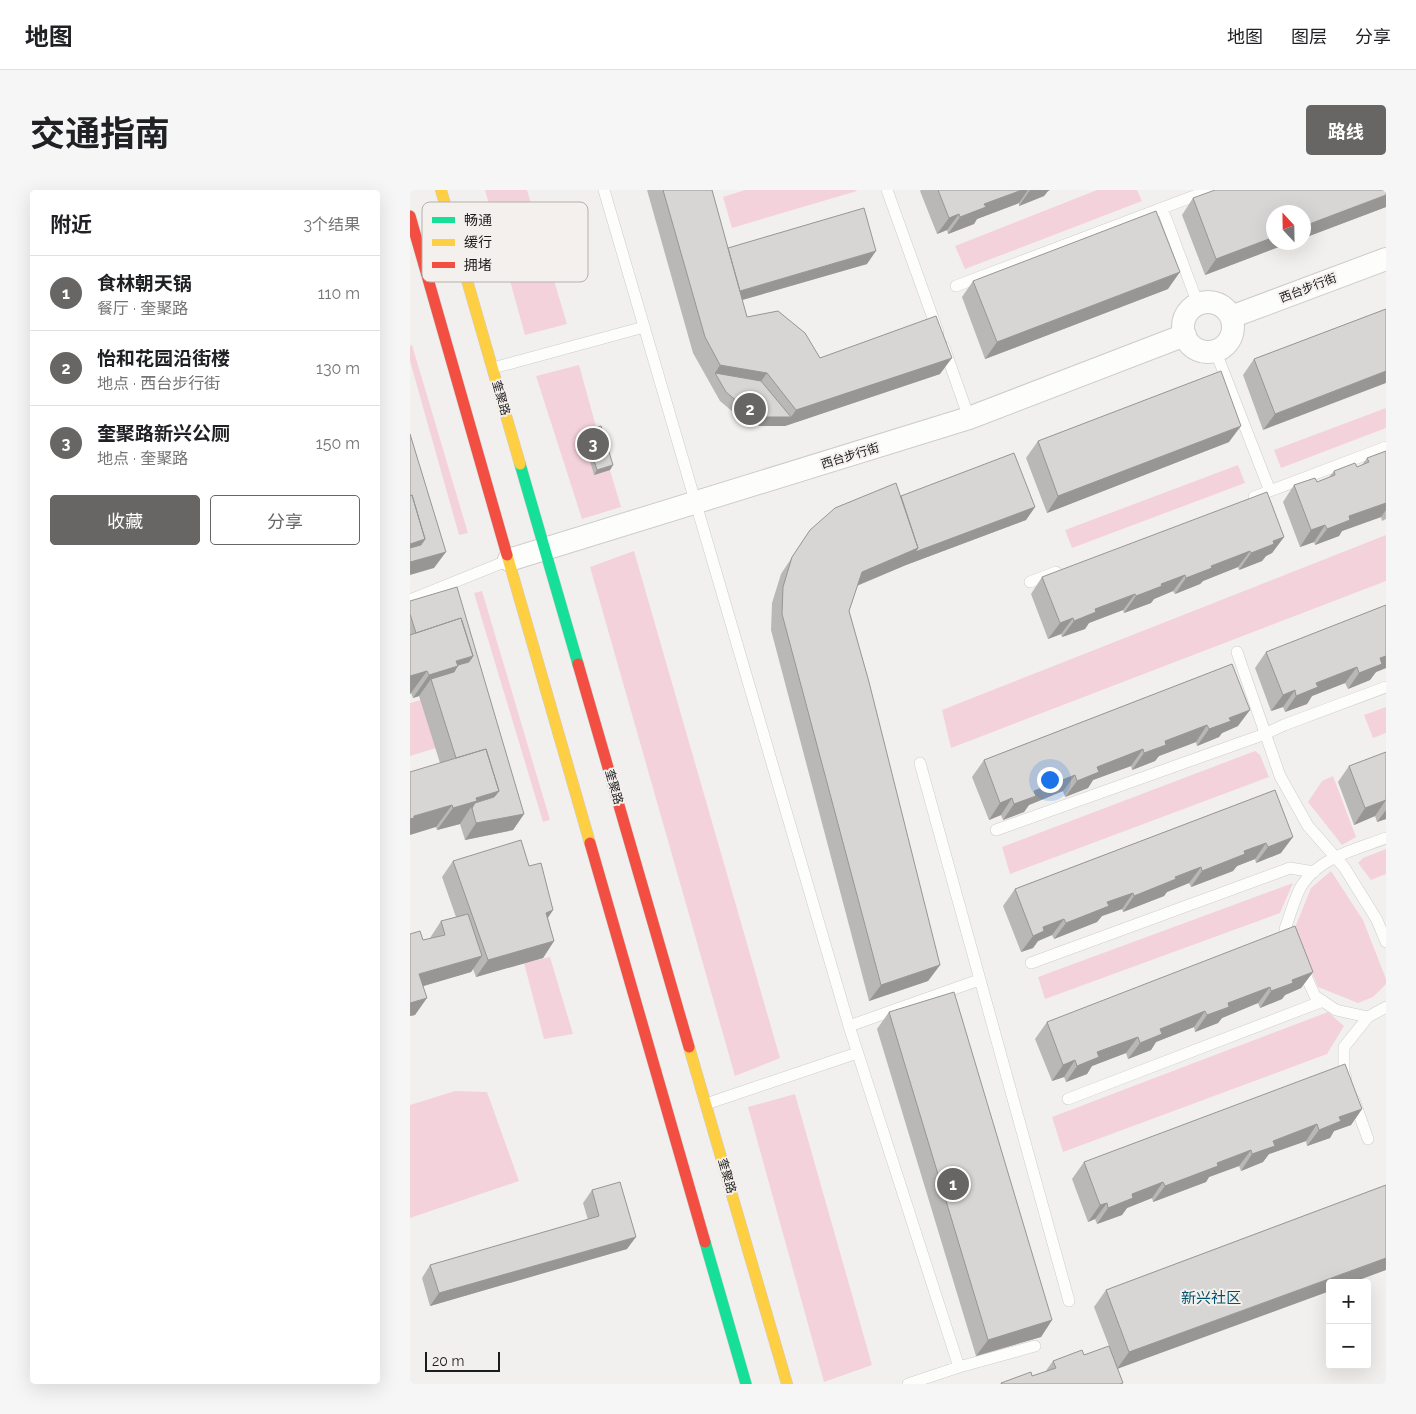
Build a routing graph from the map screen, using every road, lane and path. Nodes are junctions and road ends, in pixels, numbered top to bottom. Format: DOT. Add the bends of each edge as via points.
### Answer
graph roads {
  1 [pos="604,190"];
  2 [pos="888,190"];
  3 [pos="1210,190"];
  4 [pos="1162,208"];
  5 [pos="410,216"];
  6 [pos="422,258"];
  7 [pos="1386,259"];
  8 [pos="429,282"];
  9 [pos="467,282"];
  10 [pos="956,286"];
  11 [pos="1198,304"];
  12 [pos="1231,317"];
  13 [pos="644,326"];
  14 [pos="1184,335"];
  15 [pos="1215,350"];
  16 [pos="492,368"];
  17 [pos="969,418"];
  18 [pos="1386,447"];
  19 [pos="1270,491"];
  20 [pos="1242,501"];
  21 [pos="696,504"];
  22 [pos="545,550"];
  23 [pos="509,560"];
  24 [pos="1067,568"];
  25 [pos="1030,582"];
  26 [pos="410,600"];
  27 [pos="1237,652"];
  28 [pos="1386,687"];
  29 [pos="1266,734"];
  30 [pos="920,764"];
  31 [pos="996,830"];
  32 [pos="1386,838"];
  33 [pos="1336,856"];
  34 [pos="1314,872"];
  35 [pos="1386,942"];
  36 [pos="1031,963"];
  37 [pos="979,980"];
  38 [pos="1323,1001"];
  39 [pos="1386,1007"];
  40 [pos="1368,1017"];
  41 [pos="849,1026"];
  42 [pos="857,1053"];
  43 [pos="1068,1099"];
  44 [pos="706,1104"];
  45 [pos="1368,1139"];
  46 [pos="1069,1301"];
  47 [pos="1035,1346"];
  48 [pos="959,1367"];
  49 [pos="746,1384"];
  50 [pos="787,1384"];
  51 [pos="908,1384"];
  1 -- 13 [label="lane"];
  2 -- 17 [label="lane"];
  3 -- 4 [label="lane"];
  4 -- 10 [label="lane"];
  4 -- 11 [label="lane"];
  5 -- 6 [label="main road"];
  7 -- 12 [label="street, 西台步行街"];
  8 -- 23 [label="main road"];
  9 -- 16 [label="main road, 奎聚路"];
  11 -- 12 [label="street" via="1206,302 1222,306"];
  11 -- 14 [label="street" via="1186,315"];
  12 -- 15 [label="street" via="1231,337"];
  13 -- 16 [label="lane"];
  13 -- 21 [label="lane"];
  14 -- 15 [label="street" via="1196,349 1204,352"];
  14 -- 17 [label="street, 西台步行街"];
  15 -- 19 [label="lane"];
  16 -- 22 [label="main road, 奎聚路"];
  17 -- 21 [label="street, 西台步行街"];
  18 -- 19 [label="lane"];
  19 -- 20 [label="lane"];
  21 -- 22 [label="street, 西台步行街"];
  21 -- 41 [label="lane"];
  22 -- 23 [label="street, 西台步行街"];
  22 -- 44 [label="main road, 奎聚路"];
  23 -- 26 [label="lane"];
  23 -- 49 [label="main road"];
  24 -- 25 [label="lane"];
  27 -- 29 [label="lane"];
  28 -- 29 [label="lane"];
  29 -- 31 [label="lane"];
  29 -- 33 [label="lane" via="1280,776 1308,826"];
  30 -- 37 [label="lane"];
  32 -- 33 [label="lane"];
  33 -- 34 [label="lane"];
  33 -- 35 [label="lane" via="1377,920"];
  34 -- 36 [label="lane" via="1290,868"];
  34 -- 38 [label="lane" via="1302,885 1285,929 1315,996"];
  37 -- 41 [label="lane"];
  37 -- 46 [label="lane"];
  38 -- 40 [label="lane" via="1336,1010"];
  38 -- 43 [label="lane"];
  39 -- 40 [label="lane"];
  40 -- 45 [label="lane" via="1344,1047 1344,1072"];
  41 -- 42 [label="lane"];
  42 -- 44 [label="lane"];
  42 -- 48 [label="lane"];
  44 -- 50 [label="main road, 奎聚路"];
  47 -- 48 [label="lane"];
  48 -- 51 [label="lane"];
}
